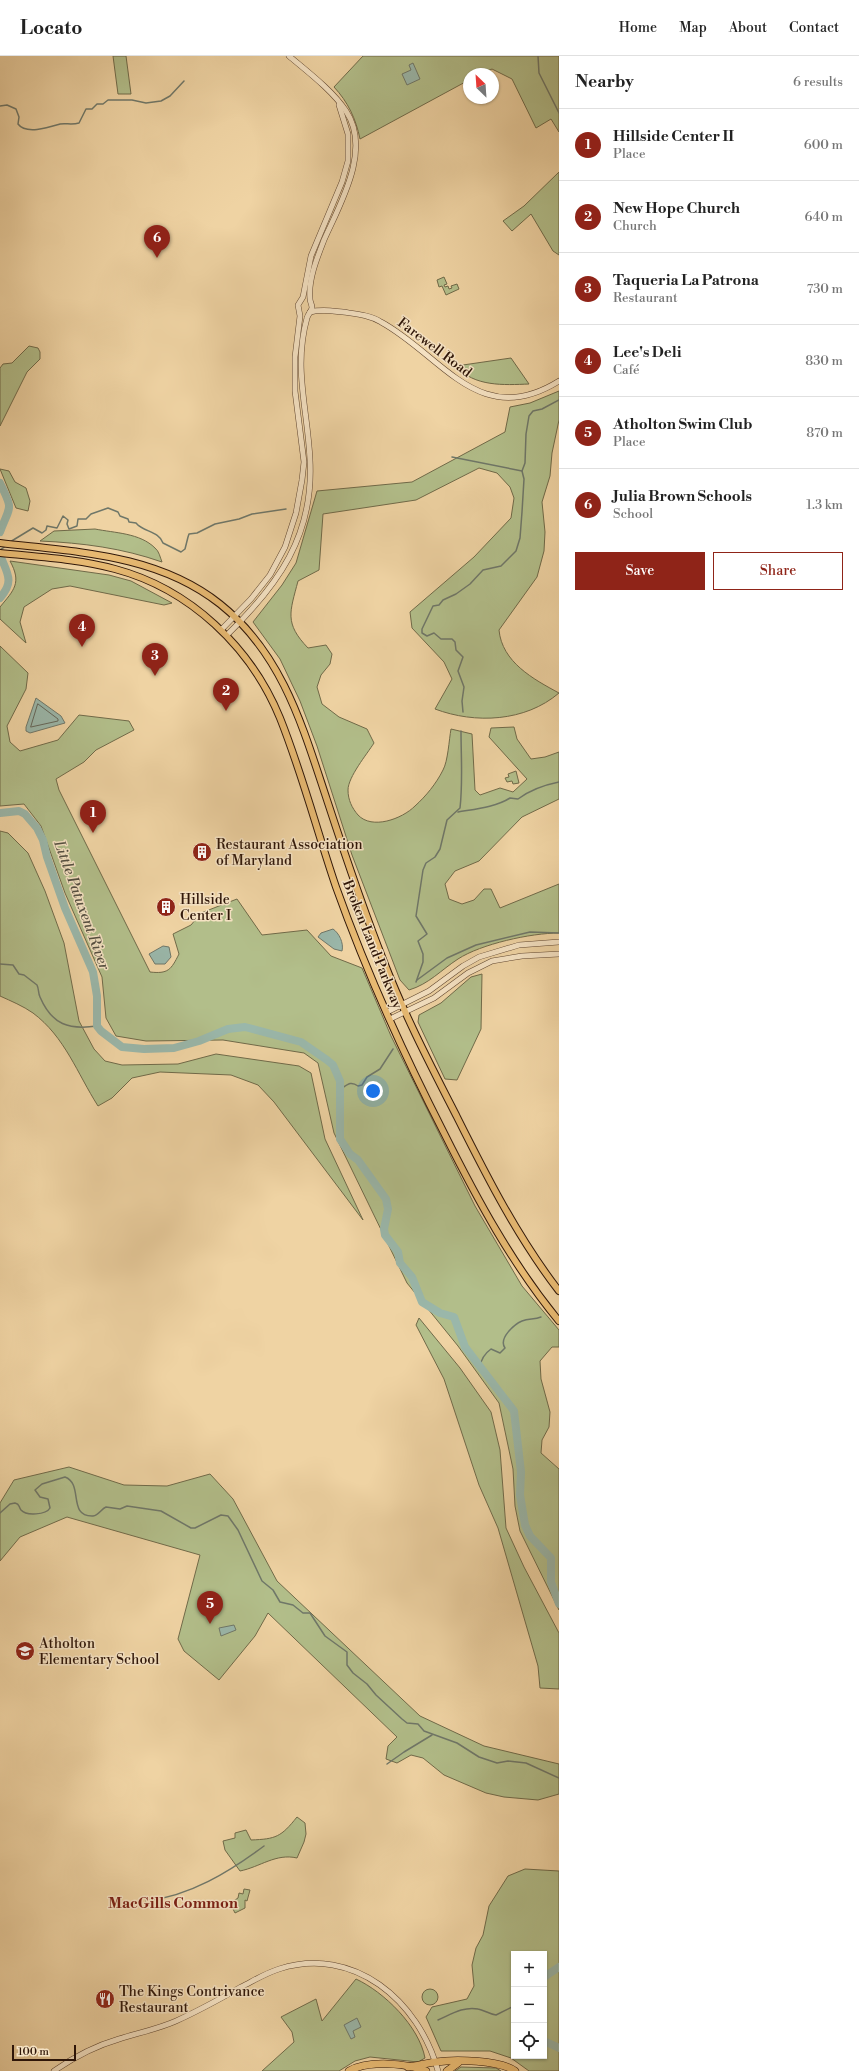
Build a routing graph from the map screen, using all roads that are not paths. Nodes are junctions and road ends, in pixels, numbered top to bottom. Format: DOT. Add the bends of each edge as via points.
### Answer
graph roads {
  1 [pos="289,56"];
  2 [pos="339,104"];
  3 [pos="301,301"];
  4 [pos="311,303"];
  5 [pos="319,309"];
  6 [pos="300,312"];
  7 [pos="309,313"];
  8 [pos="559,381"];
  9 [pos="0,544"];
  10 [pos="0,553"];
  11 [pos="234,616"];
  12 [pos="240,622"];
  13 [pos="221,630"];
  14 [pos="227,635"];
  15 [pos="559,942"];
  16 [pos="559,954"];
  17 [pos="402,1005"];
  18 [pos="387,1012"];
  19 [pos="406,1013"];
  20 [pos="390,1019"];
  21 [pos="559,1291"];
  22 [pos="559,1321"];
  23 [pos="436,2062"];
  24 [pos="460,2062"];
  25 [pos="408,2067"];
  26 [pos="54,2071"];
  27 [pos="349,2071"];
  28 [pos="426,2071"];
  29 [pos="438,2071"];
  30 [pos="447,2071"];
  31 [pos="515,2071"];
  1 -- 2 [label="street" via="324,86"];
  2 -- 3 [label="street" via="348,134 348,161 342,182 311,256"];
  2 -- 4 [label="street" via="346,110 354,133 354,163 348,185 314,270"];
  3 -- 4 [label="street"];
  3 -- 6 [label="street" via="298,305"];
  4 -- 5 [label="street, Farewell Road"];
  4 -- 7 [label="street"];
  5 -- 7 [label="street, Farewell Road"];
  5 -- 8 [label="street, Farewell Road" via="367,316 382,322 452,376 478,392 518,396 542,390"];
  6 -- 7 [label="street"];
  6 -- 11 [label="street" via="294,391 304,470 298,506 293,528 276,565 261,588"];
  7 -- 12 [label="street" via="300,372 310,461 304,514 296,543 283,570 267,593"];
  9 -- 11 [label="main road, Broken Land Parkway" via="116,558 150,567 192,586"];
  10 -- 13 [label="main road, Broken Land Parkway" via="99,566 142,578 180,598"];
  11 -- 12 [label="main road, Broken Land Parkway"];
  11 -- 13 [label="street"];
  12 -- 14 [label="street"];
  12 -- 17 [label="main road, Broken Land Parkway" via="274,665 292,699 373,932"];
  13 -- 14 [label="main road, Broken Land Parkway"];
  14 -- 18 [label="main road, Broken Land Parkway" via="257,674 275,706 337,890"];
  15 -- 17 [label="street" via="520,945 479,957 429,991"];
  16 -- 19 [label="street" via="492,961 464,975 434,998"];
  17 -- 18 [label="street"];
  17 -- 19 [label="main road, Broken Land Parkway"];
  18 -- 20 [label="main road, Broken Land Parkway"];
  19 -- 20 [label="street"];
  19 -- 21 [label="main road, Broken Land Parkway" via="428,1062 489,1179 530,1249"];
  20 -- 22 [label="main road, Broken Land Parkway" via="434,1114 483,1207 528,1281"];
  23 -- 24 [label="highway"];
  23 -- 25 [label="highway"];
  23 -- 26 [label="street" via="413,2018 384,1987 348,1968 304,1963 271,1972 176,2021 105,2044"];
  23 -- 29 [label="street"];
  24 -- 30 [label="highway"];
  24 -- 31 [label="highway" via="497,2063"];
  25 -- 27 [label="highway" via="367,2064"];
  25 -- 28 [label="highway"];
}
